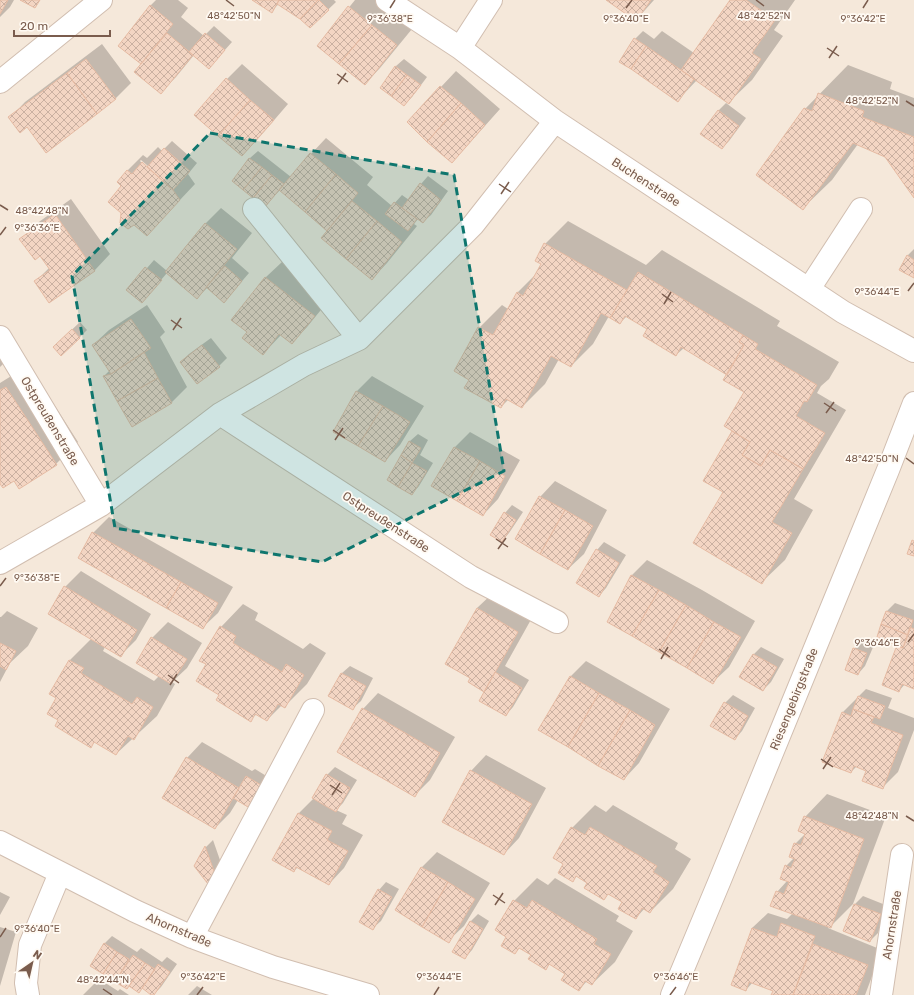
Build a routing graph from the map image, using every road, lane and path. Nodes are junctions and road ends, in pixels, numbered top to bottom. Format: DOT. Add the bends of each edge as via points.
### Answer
graph roads {
  1 [pos="101,0"];
  2 [pos="387,0"];
  3 [pos="491,0"];
  4 [pos="460,48"];
  5 [pos="0,82"];
  6 [pos="555,121"];
  7 [pos="861,208"];
  8 [pos="254,209"];
  9 [pos="809,290"];
  10 [pos="0,337"];
  11 [pos="359,339"];
  12 [pos="914,351"];
  13 [pos="914,403"];
  14 [pos="220,414"];
  15 [pos="101,505"];
  16 [pos="0,563"];
  17 [pos="557,622"];
  18 [pos="313,710"];
  19 [pos="0,842"];
  20 [pos="902,855"];
  21 [pos="60,873"];
  22 [pos="192,937"];
  23 [pos="28,995"];
  24 [pos="368,995"];
  25 [pos="672,995"];
  26 [pos="881,995"];
  1 -- 5 [label="street"];
  2 -- 4 [label="street, Buchenstraße"];
  3 -- 4 [label="street"];
  4 -- 6 [label="street, Buchenstraße"];
  6 -- 9 [label="street, Buchenstraße"];
  6 -- 11 [label="street" via="473,225"];
  7 -- 9 [label="street"];
  8 -- 11 [label="street"];
  9 -- 12 [label="street, Buchenstraße"];
  10 -- 15 [label="street, Ostpreußenstraße"];
  11 -- 14 [label="street" via="304,365"];
  13 -- 25 [label="street, Riesengebirgstraße"];
  14 -- 15 [label="street"];
  14 -- 17 [label="street, Ostpreußenstraße" via="471,577"];
  15 -- 16 [label="street"];
  18 -- 22 [label="street"];
  19 -- 21 [label="street, Ahornstraße"];
  20 -- 26 [label="street, Ahornstraße"];
  21 -- 22 [label="street, Ahornstraße"];
  21 -- 23 [label="street" via="30,945 26,983"];
  22 -- 24 [label="street, Ahornstraße" via="273,966"];
}
